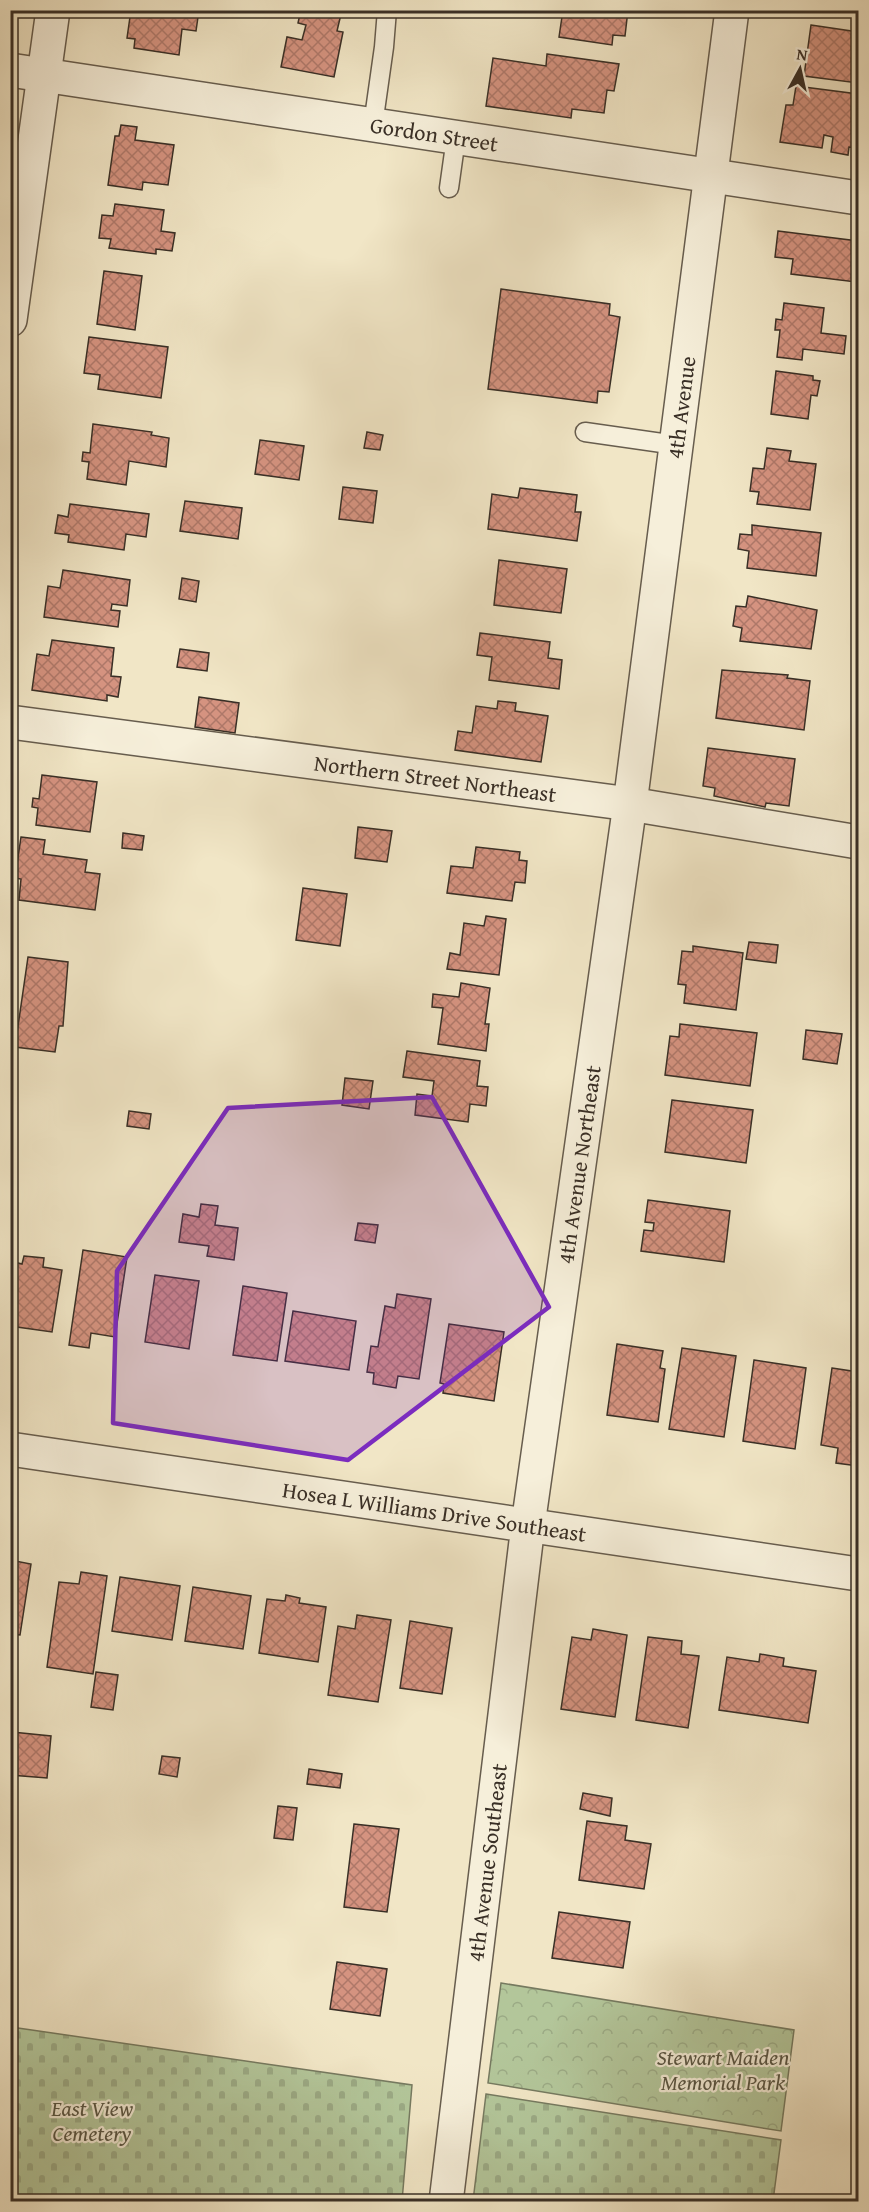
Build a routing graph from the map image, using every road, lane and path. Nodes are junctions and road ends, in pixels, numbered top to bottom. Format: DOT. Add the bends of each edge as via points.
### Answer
graph roads {
  1 [pos="53,10"];
  2 [pos="387,10"];
  3 [pos="732,10"];
  4 [pos="10,70"];
  5 [pos="44,75"];
  6 [pos="373,125"];
  7 [pos="456,138"];
  8 [pos="711,176"];
  9 [pos="449,188"];
  10 [pos="858,198"];
  11 [pos="10,320"];
  12 [pos="585,432"];
  13 [pos="676,446"];
  14 [pos="10,722"];
  15 [pos="630,804"];
  16 [pos="858,842"];
  17 [pos="10,1449"];
  18 [pos="528,1525"];
  19 [pos="858,1574"];
  20 [pos="446,2202"];
  1 -- 5 [label="street"];
  2 -- 6 [label="lane"];
  3 -- 8 [label="street, 4th Avenue"];
  4 -- 5 [label="street, Gordon Street"];
  5 -- 6 [label="street, Gordon Street"];
  5 -- 11 [label="street"];
  6 -- 7 [label="street, Gordon Street"];
  7 -- 8 [label="street, Gordon Street"];
  7 -- 9 [label="lane"];
  8 -- 10 [label="street, Gordon Street"];
  8 -- 13 [label="street, 4th Avenue"];
  12 -- 13 [label="lane"];
  13 -- 15 [label="street, 4th Avenue"];
  14 -- 15 [label="street, Northern Street Northeast"];
  15 -- 16 [label="street, Northern Street Northeast"];
  15 -- 18 [label="street, 4th Avenue Northeast"];
  17 -- 18 [label="street, Hosea L Williams Drive Southeast"];
  18 -- 19 [label="street, Hosea L Williams Drive Southeast"];
  18 -- 20 [label="street, 4th Avenue Southeast"];
}
